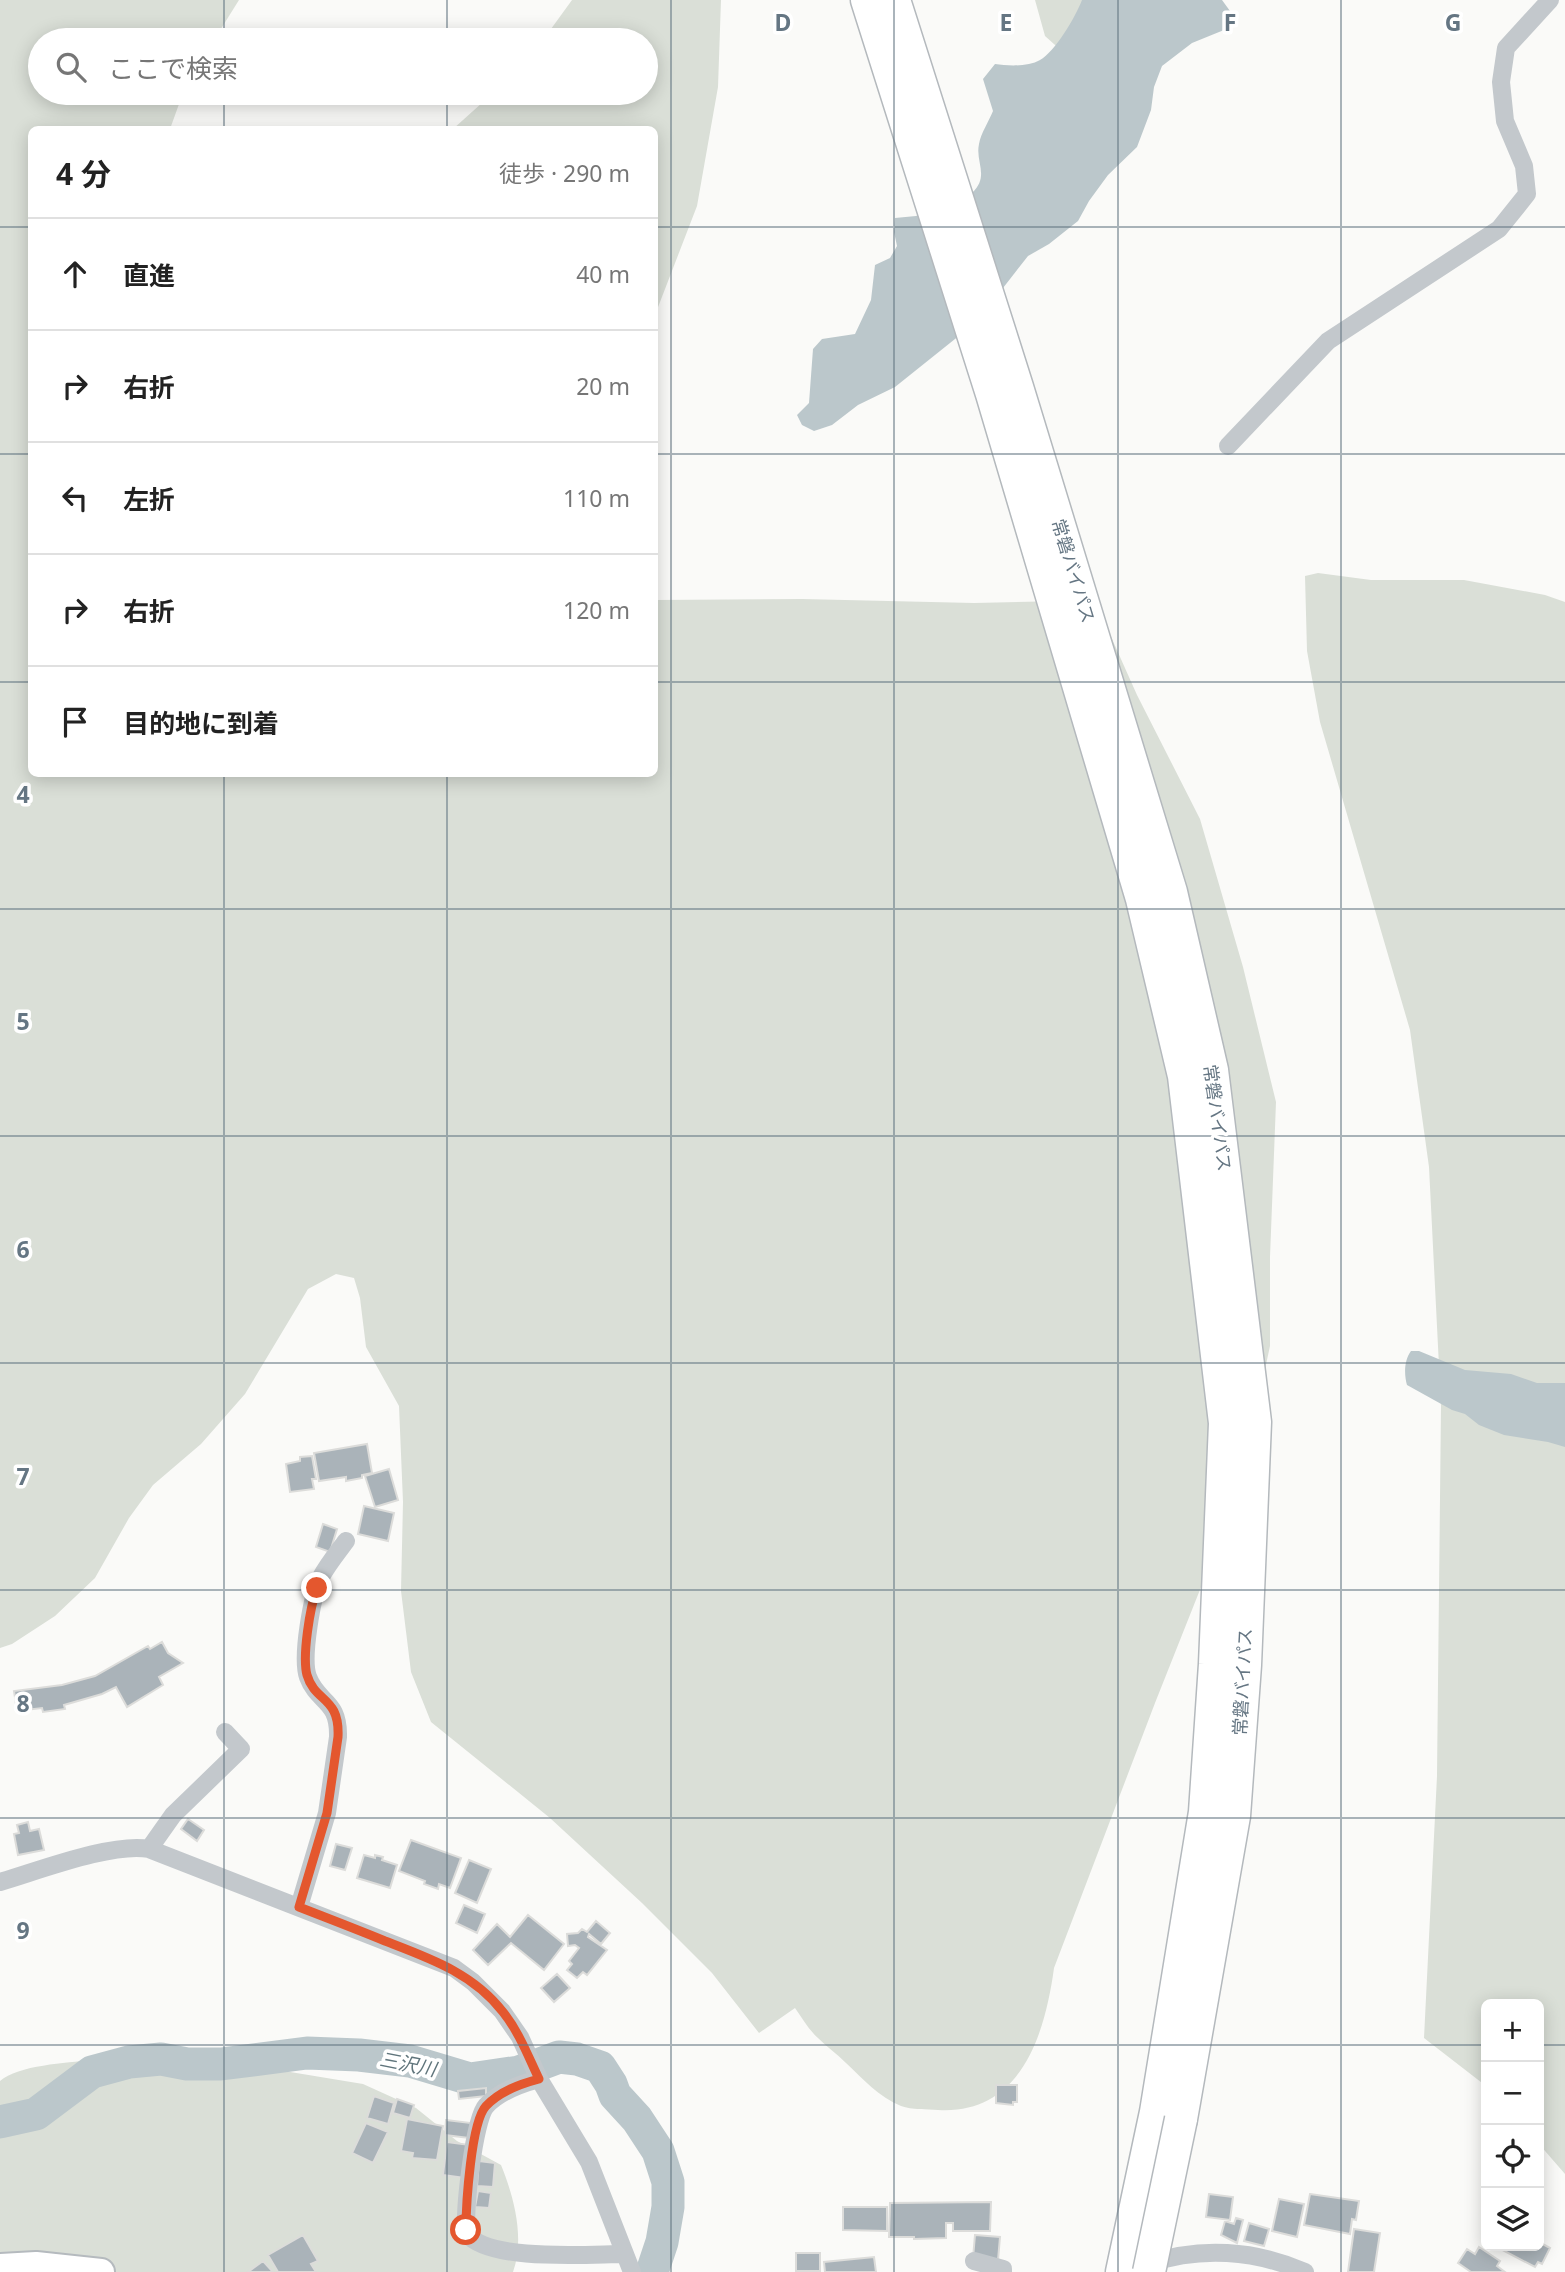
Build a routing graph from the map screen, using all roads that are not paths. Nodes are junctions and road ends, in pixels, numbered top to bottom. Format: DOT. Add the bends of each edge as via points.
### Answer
graph roads {
  1 [pos="867,0"];
  2 [pos="894,0"];
  3 [pos="1550,0"];
  4 [pos="920,122"];
  5 [pos="1228,446"];
  6 [pos="346,1541"];
  7 [pos="225,1732"];
  8 [pos="149,1849"];
  9 [pos="0,1882"];
  10 [pos="299,1907"];
  11 [pos="539,2079"];
  12 [pos="1168,2115"];
  13 [pos="625,2254"];
  14 [pos="974,2262"];
  15 [pos="0,2267"];
  16 [pos="100,2272"];
  17 [pos="632,2272"];
  18 [pos="1003,2272"];
  19 [pos="1122,2272"];
  20 [pos="1128,2272"];
  21 [pos="1149,2272"];
  22 [pos="1305,2272"];
  1 -- 4 [label="highway, 常磐バイパス"];
  2 -- 4 [label="highway, 常磐バイパス"];
  3 -- 5 [label="street" via="1507,48 1502,82 1506,121 1524,166 1527,194 1499,229 1328,341"];
  4 -- 12 [label="highway, 常磐バイパス" via="1171,892 1212,1069 1255,1422 1245,1665 1234,1816"];
  6 -- 10 [label="street" via="321,1576 313,1599 307,1675 335,1710 338,1737 327,1813"];
  7 -- 8 [label="street" via="241,1749 173,1815"];
  8 -- 9 [label="street" via="114,1850"];
  8 -- 10 [label="street"];
  10 -- 11 [label="street" via="430,1958 474,1982 520,2037"];
  11 -- 13 [label="street" via="589,2162"];
  11 -- 13 [label="street" via="505,2092 480,2113 467,2234 489,2248 526,2254"];
  12 -- 19 [label="highway, 常磐バイパス"];
  12 -- 21 [label="highway, 常磐バイパス, bridge"];
  13 -- 17 [label="street"];
  14 -- 18 [label="street"];
  15 -- 16 [label="main road" via="36,2265"];
  20 -- 22 [label="street" via="1163,2259 1227,2252"];
}
